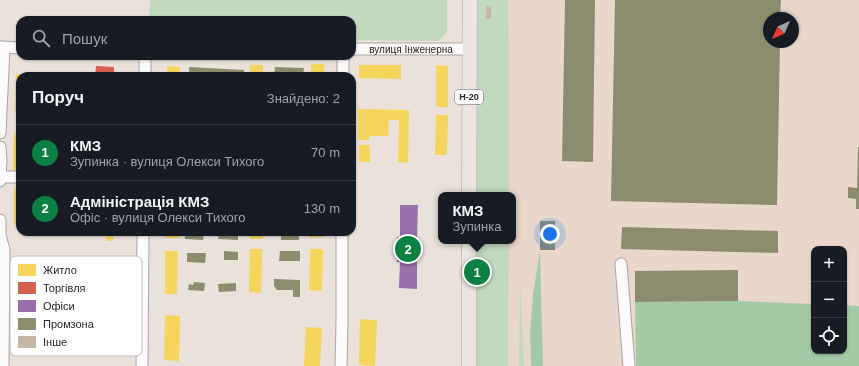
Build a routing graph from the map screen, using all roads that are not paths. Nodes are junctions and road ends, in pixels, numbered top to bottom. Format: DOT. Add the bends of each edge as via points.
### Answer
graph roads {
  1 [pos="470,0"];
  2 [pos="2,47"];
  3 [pos="16,48"];
  4 [pos="356,49"];
  5 [pos="470,49"];
  6 [pos="145,60"];
  7 [pos="343,60"];
  8 [pos="145,72"];
  9 [pos="343,72"];
  10 [pos="0,132"];
  11 [pos="0,147"];
  12 [pos="0,177"];
  13 [pos="16,177"];
  14 [pos="0,181"];
  15 [pos="469,192"];
  16 [pos="0,220"];
  17 [pos="143,236"];
  18 [pos="342,236"];
  19 [pos="1,244"];
  20 [pos="469,244"];
  21 [pos="621,264"];
  22 [pos="3,366"];
  23 [pos="142,366"];
  24 [pos="340,366"];
  25 [pos="469,366"];
  26 [pos="629,366"];
  1 -- 5 [label="main road, Н-20"];
  2 -- 3 [label="street"];
  2 -- 10 [label="street"];
  4 -- 5 [label="street, вулиця Інженерна"];
  5 -- 15 [label="main road, Н-20"];
  6 -- 8 [label="street"];
  7 -- 9 [label="street"];
  11 -- 12 [label="street"];
  12 -- 13 [label="street"];
  12 -- 14 [label="street"];
  16 -- 19 [label="street"];
  17 -- 23 [label="street"];
  18 -- 24 [label="street"];
  19 -- 22 [label="street" via="4,250"];
  20 -- 25 [label="main road"];
  21 -- 26 [label="street"];
}
